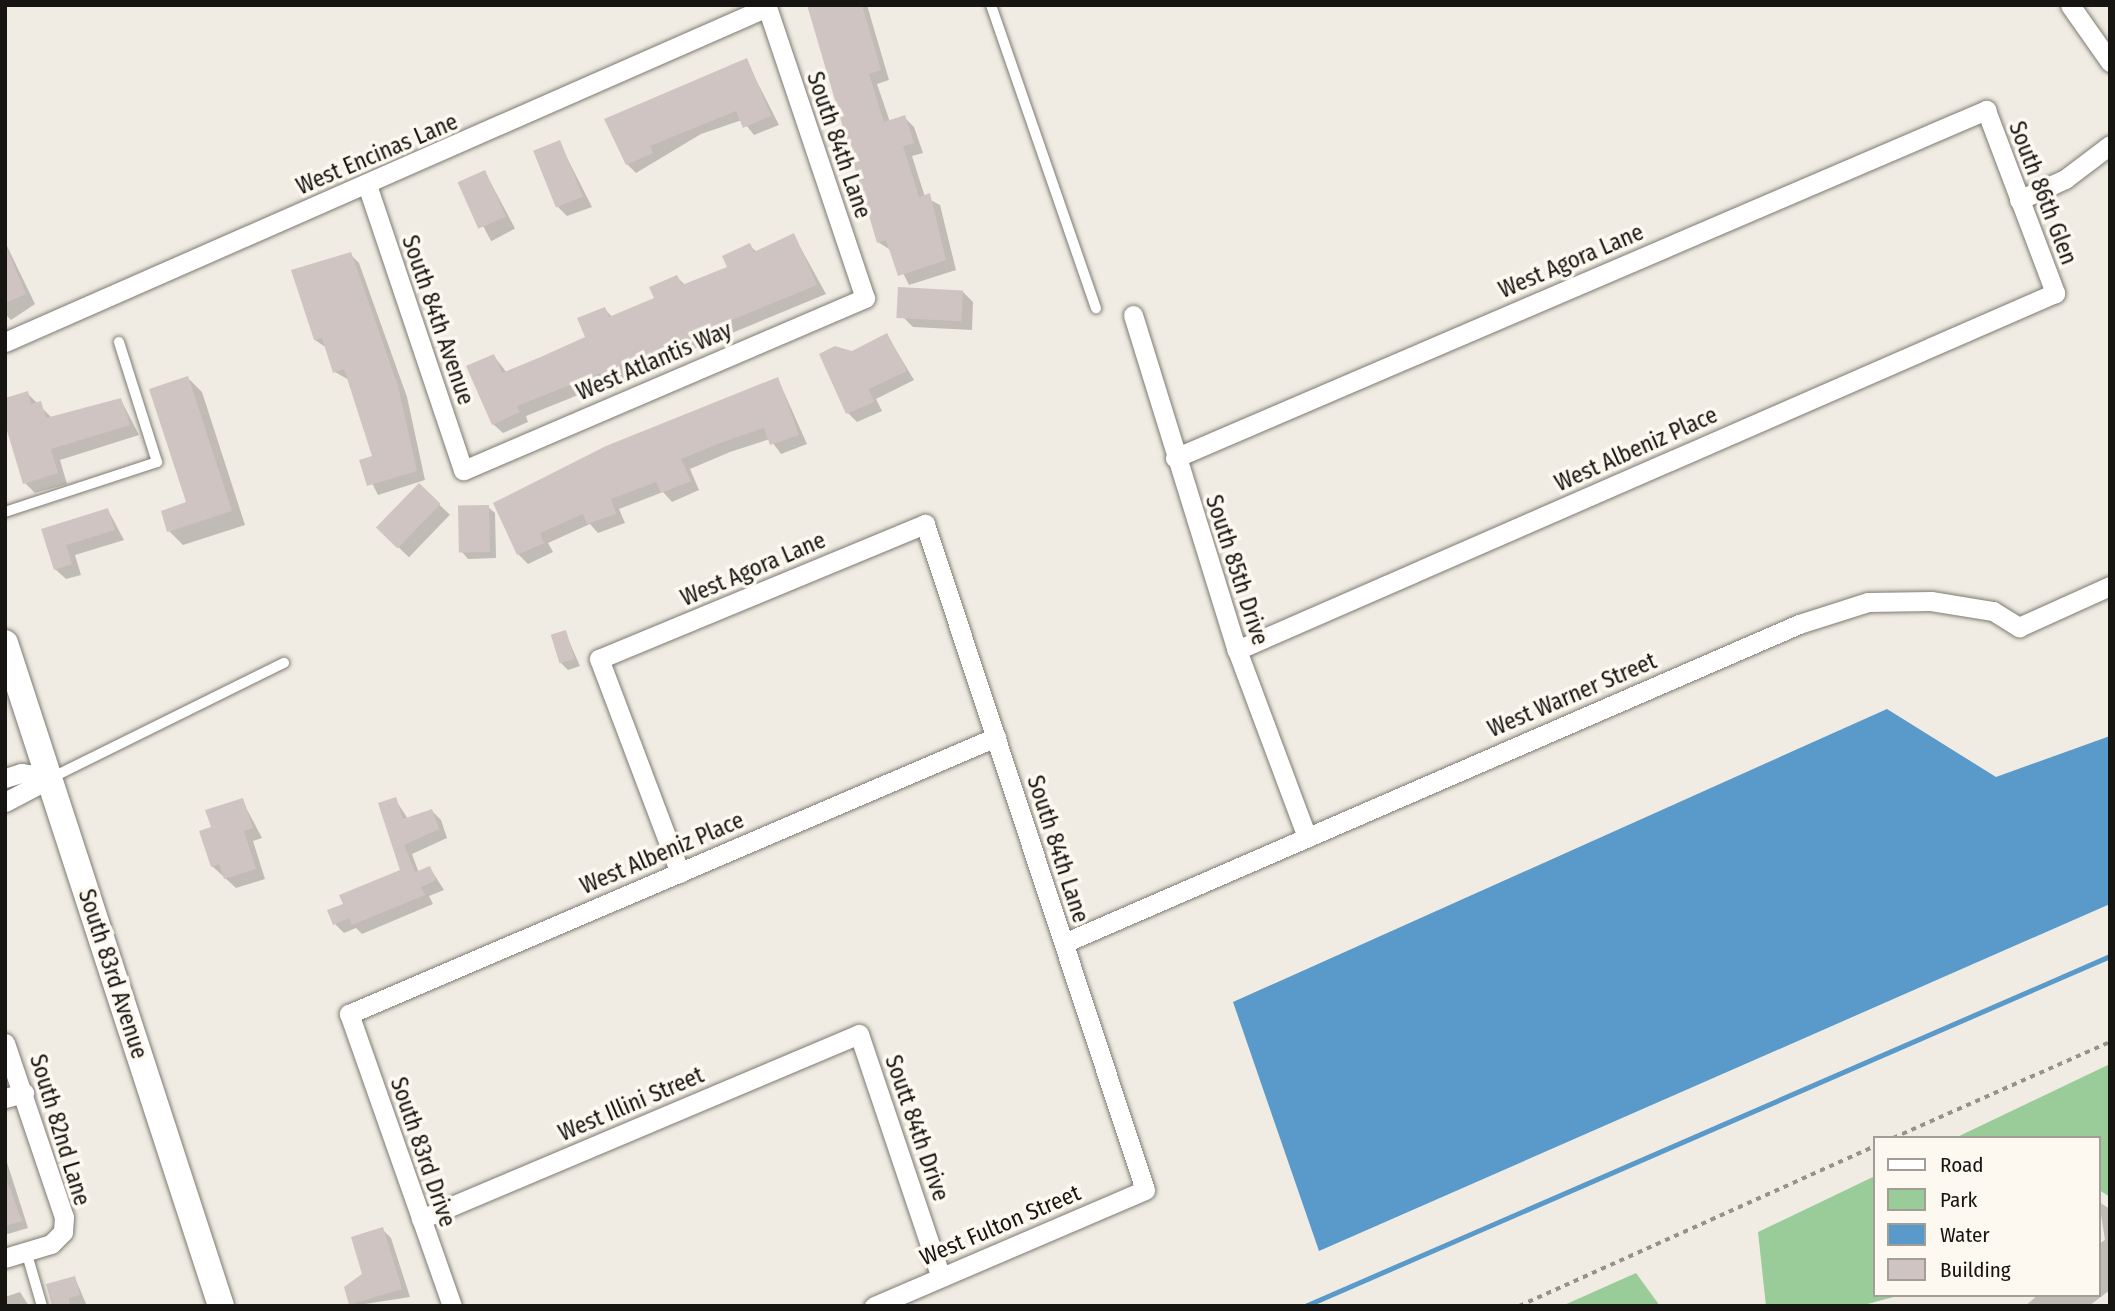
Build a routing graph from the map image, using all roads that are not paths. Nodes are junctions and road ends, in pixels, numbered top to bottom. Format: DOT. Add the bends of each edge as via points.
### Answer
graph roads {
  1 [pos="991,5"];
  2 [pos="2070,5"];
  3 [pos="767,7"];
  4 [pos="2110,62"];
  5 [pos="1986,110"];
  6 [pos="2110,145"];
  7 [pos="368,185"];
  8 [pos="2020,200"];
  9 [pos="2055,293"];
  10 [pos="865,298"];
  11 [pos="1096,308"];
  12 [pos="1133,315"];
  13 [pos="5,342"];
  14 [pos="119,342"];
  15 [pos="1175,458"];
  16 [pos="463,470"];
  17 [pos="5,512"];
  18 [pos="925,524"];
  19 [pos="2110,586"];
  20 [pos="5,643"];
  21 [pos="1237,650"];
  22 [pos="284,663"];
  23 [pos="996,737"];
  24 [pos="5,778"];
  25 [pos="51,778"];
  26 [pos="5,802"];
  27 [pos="1307,837"];
  28 [pos="680,873"];
  29 [pos="1064,943"];
  30 [pos="349,1014"];
  31 [pos="859,1034"];
  32 [pos="5,1043"];
  33 [pos="14,1096"];
  34 [pos="1145,1190"];
  35 [pos="421,1219"];
  36 [pos="26,1251"];
  37 [pos="5,1258"];
  38 [pos="941,1277"];
  39 [pos="42,1306"];
  40 [pos="221,1306"];
  41 [pos="452,1306"];
  42 [pos="874,1306"];
  1 -- 11 [label="lane"];
  2 -- 4 [label="street"];
  3 -- 7 [label="street, West Encinas Lane"];
  3 -- 10 [label="street, South 84th Lane"];
  5 -- 8 [label="street, South 86th Glen"];
  5 -- 15 [label="street, West Agora Lane"];
  6 -- 8 [label="street" via="2065,179"];
  7 -- 13 [label="street, West Encinas Lane"];
  7 -- 16 [label="street, South 84th Avenue"];
  8 -- 9 [label="street, South 86th Glen"];
  9 -- 21 [label="street, West Albeniz Place"];
  10 -- 16 [label="street, West Atlantis Way"];
  12 -- 15 [label="street, South 85th Drive"];
  14 -- 17 [label="lane" via="157,462"];
  15 -- 21 [label="street, South 85th Drive"];
  18 -- 23 [label="street, South 84th Lane"];
  18 -- 28 [label="street, West Agora Lane" via="599,659"];
  19 -- 27 [label="street, West Warner Street" via="2019,627 1993,611 1931,601 1868,602 1799,624"];
  20 -- 25 [label="main road, South 83rd Avenue"];
  21 -- 27 [label="street, South 85th Drive"];
  22 -- 25 [label="lane"];
  23 -- 28 [label="street, West Albeniz Place"];
  23 -- 29 [label="street, South 84th Lane"];
  24 -- 25 [label="street" via="21,773"];
  25 -- 26 [label="street"];
  25 -- 40 [label="main road, South 83rd Avenue"];
  27 -- 29 [label="street, West Warner Street"];
  28 -- 30 [label="street, West Albeniz Place"];
  29 -- 34 [label="street, South 84th Lane"];
  30 -- 35 [label="street, South 83rd Drive"];
  31 -- 35 [label="street, West Illini Street"];
  31 -- 38 [label="street, Soutt 84th Drive"];
  32 -- 33 [label="street, South 82nd Lane"];
  33 -- 36 [label="street, South 82nd Lane" via="64,1217 63,1232 51,1244"];
  34 -- 38 [label="street, West Fulton Street"];
  35 -- 41 [label="street, South 83rd Drive"];
  36 -- 37 [label="street"];
  36 -- 39 [label="lane"];
  38 -- 42 [label="street, West Fulton Street"];
}
